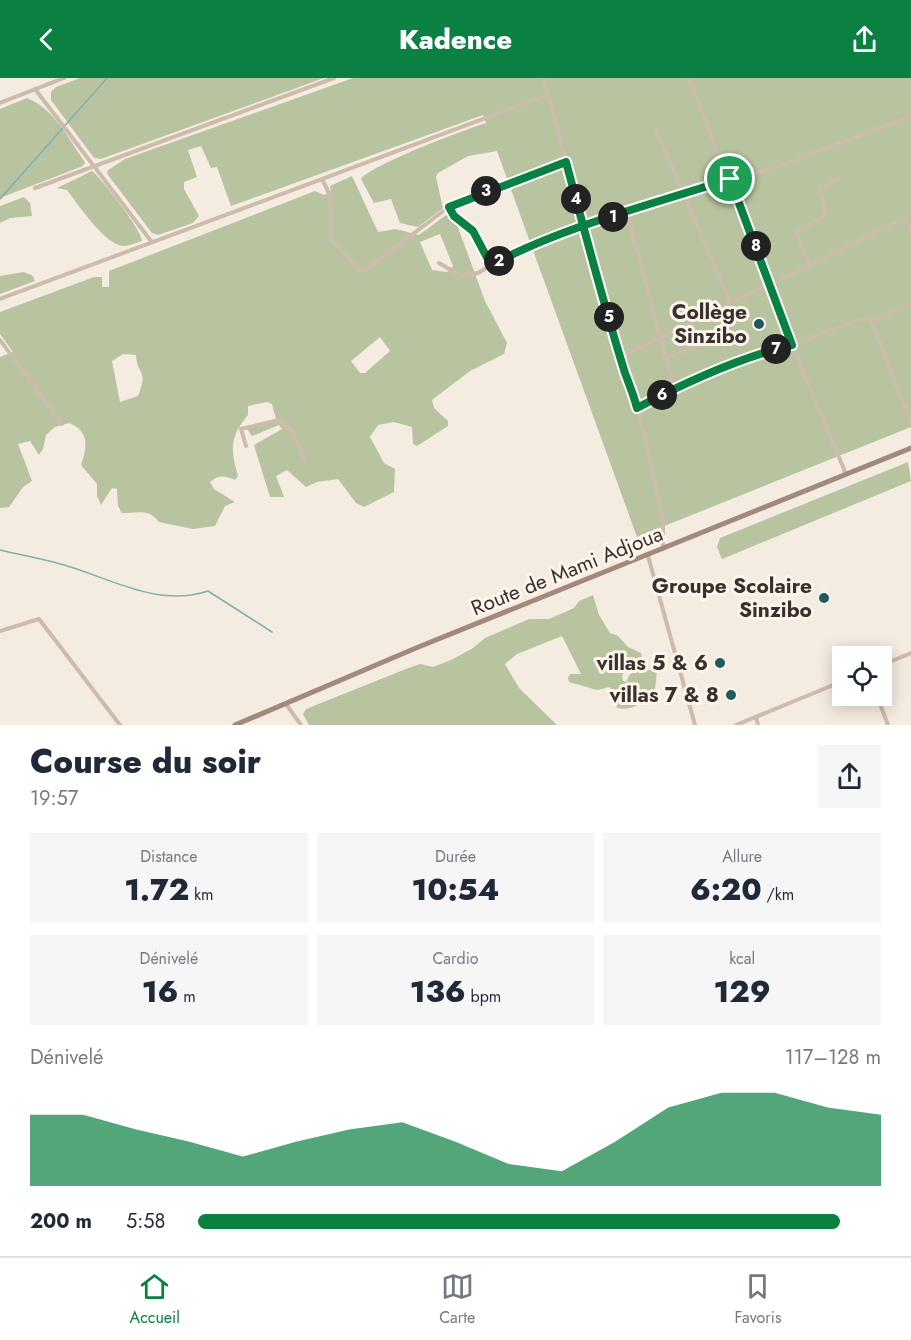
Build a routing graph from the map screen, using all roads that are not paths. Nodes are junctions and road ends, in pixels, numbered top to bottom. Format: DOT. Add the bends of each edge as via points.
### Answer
graph roads {
  1 [pos="64,78"];
  2 [pos="334,78"];
  3 [pos="543,78"];
  4 [pos="689,78"];
  5 [pos="35,89"];
  6 [pos="547,95"];
  7 [pos="0,103"];
  8 [pos="911,116"];
  9 [pos="656,130"];
  10 [pos="566,162"];
  11 [pos="93,166"];
  12 [pos="838,178"];
  13 [pos="322,179"];
  14 [pos="730,179"];
  15 [pos="35,188"];
  16 [pos="683,194"];
  17 [pos="449,207"];
  18 [pos="627,213"];
  19 [pos="911,215"];
  20 [pos="906,218"];
  21 [pos="584,226"];
  22 [pos="911,232"];
  23 [pos="152,242"];
  24 [pos="439,263"];
  25 [pos="809,264"];
  26 [pos="491,265"];
  27 [pos="771,286"];
  28 [pos="0,299"];
  29 [pos="730,302"];
  30 [pos="911,303"];
  31 [pos="870,318"];
  32 [pos="660,338"];
  33 [pos="0,340"];
  34 [pos="712,340"];
  35 [pos="792,345"];
  36 [pos="621,357"];
  37 [pos="665,358"];
  38 [pos="674,388"];
  39 [pos="637,408"];
  40 [pos="911,423"];
  41 [pos="62,424"];
  42 [pos="246,446"];
  43 [pos="911,448"];
  44 [pos="305,461"];
  45 [pos="847,475"];
  46 [pos="663,550"];
  47 [pos="648,556"];
  48 [pos="0,631"];
  49 [pos="911,653"];
  50 [pos="892,661"];
  51 [pos="832,686"];
  52 [pos="286,704"];
  53 [pos="881,706"];
  54 [pos="756,717"];
  55 [pos="120,725"];
  56 [pos="235,725"];
  57 [pos="301,725"];
  58 [pos="695,725"];
  59 [pos="736,725"];
  60 [pos="758,725"];
  61 [pos="888,725"];
  1 -- 5 [label="street"];
  2 -- 11 [label="street"];
  3 -- 6 [label="street"];
  4 -- 14 [label="street"];
  5 -- 7 [label="street"];
  5 -- 11 [label="street"];
  6 -- 10 [label="street"];
  6 -- 13 [label="street"];
  8 -- 14 [label="street" via="770,169"];
  9 -- 16 [label="street"];
  10 -- 17 [label="street"];
  10 -- 21 [label="street"];
  11 -- 15 [label="street"];
  11 -- 23 [label="street"];
  12 -- 25 [label="street" via="819,189 826,214 796,232"];
  13 -- 17 [label="street" via="330,195 332,240 359,270 365,270"];
  13 -- 23 [label="street"];
  14 -- 16 [label="street"];
  14 -- 27 [label="street"];
  16 -- 18 [label="street"];
  16 -- 29 [label="street"];
  17 -- 26 [label="street" via="473,231"];
  18 -- 21 [label="street"];
  18 -- 32 [label="street"];
  19 -- 20 [label="street"];
  20 -- 22 [label="street"];
  20 -- 25 [label="street"];
  21 -- 26 [label="street" via="513,252"];
  21 -- 36 [label="street"];
  23 -- 28 [label="street"];
  24 -- 26 [label="street" via="461,276 478,273"];
  25 -- 27 [label="street"];
  27 -- 29 [label="street"];
  27 -- 35 [label="street"];
  29 -- 32 [label="street"];
  30 -- 31 [label="street" via="879,319"];
  31 -- 35 [label="street"];
  31 -- 40 [label="street"];
  32 -- 36 [label="street"];
  32 -- 37 [label="street"];
  33 -- 41 [label="street"];
  34 -- 37 [label="street"];
  35 -- 38 [label="street"];
  35 -- 45 [label="street"];
  36 -- 39 [label="street"];
  37 -- 38 [label="street"];
  38 -- 39 [label="street"];
  39 -- 46 [label="street" via="663,520"];
  42 -- 44 [label="street" via="241,429 279,420 292,431"];
  43 -- 45 [label="street, Route de Mami Adjoua"];
  45 -- 46 [label="street, Route de Mami Adjoua"];
  46 -- 47 [label="street, Route de Mami Adjoua"];
  47 -- 52 [label="street, Route de Mami Adjoua"];
  47 -- 58 [label="street"];
  48 -- 55 [label="street" via="39,619"];
  49 -- 50 [label="street"];
  51 -- 54 [label="street"];
  52 -- 56 [label="street, Route de Mami Adjoua"];
  52 -- 57 [label="street"];
  53 -- 61 [label="street"];
  54 -- 59 [label="street"];
  54 -- 60 [label="street"];
}
